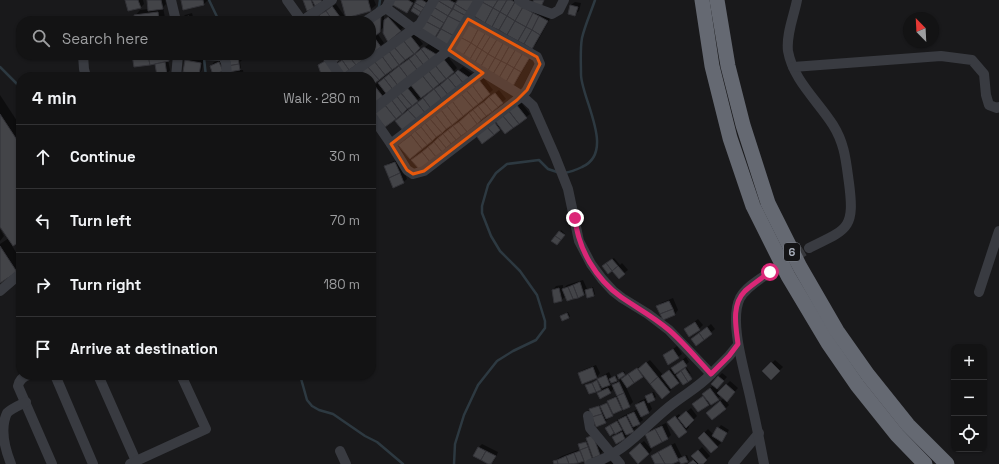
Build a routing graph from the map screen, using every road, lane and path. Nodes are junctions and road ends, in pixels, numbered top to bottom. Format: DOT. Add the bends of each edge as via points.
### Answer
graph roads {
  1 [pos="171,0"];
  2 [pos="288,0"];
  3 [pos="332,0"];
  4 [pos="434,0"];
  5 [pos="479,0"];
  6 [pos="520,0"];
  7 [pos="564,0"];
  8 [pos="702,0"];
  9 [pos="717,0"];
  10 [pos="797,0"];
  11 [pos="388,4"];
  12 [pos="175,16"];
  13 [pos="299,16"];
  14 [pos="309,16"];
  15 [pos="372,16"];
  16 [pos="468,19"];
  17 [pos="414,29"];
  18 [pos="449,50"];
  19 [pos="376,56"];
  20 [pos="83,60"];
  21 [pos="178,60"];
  22 [pos="224,60"];
  23 [pos="329,60"];
  24 [pos="371,60"];
  25 [pos="793,67"];
  26 [pos="85,72"];
  27 [pos="176,72"];
  28 [pos="227,72"];
  29 [pos="338,72"];
  30 [pos="354,72"];
  31 [pos="482,72"];
  32 [pos="522,96"];
  33 [pos="376,107"];
  34 [pos="999,107"];
  35 [pos="376,122"];
  36 [pos="392,144"];
  37 [pos="999,231"];
  38 [pos="809,248"];
  39 [pos="770,272"];
  40 [pos="16,277"];
  41 [pos="0,291"];
  42 [pos="979,292"];
  43 [pos="738,344"];
  44 [pos="711,374"];
  45 [pos="21,380"];
  46 [pos="57,380"];
  47 [pos="100,380"];
  48 [pos="183,380"];
  49 [pos="26,402"];
  50 [pos="588,416"];
  51 [pos="759,433"];
  52 [pos="0,436"];
  53 [pos="340,451"];
  54 [pos="613,455"];
  55 [pos="134,463"];
  56 [pos="11,464"];
  57 [pos="52,464"];
  58 [pos="93,464"];
  59 [pos="346,464"];
  60 [pos="590,464"];
  61 [pos="620,464"];
  62 [pos="732,464"];
  63 [pos="764,464"];
  64 [pos="925,464"];
  65 [pos="947,464"];
  1 -- 12 [label="street"];
  2 -- 13 [label="street"];
  3 -- 14 [label="street"];
  4 -- 17 [label="street" via="420,24"];
  5 -- 16 [label="street"];
  6 -- 7 [label="street" via="552,14 559,10"];
  8 -- 64 [label="highway, 6" via="712,66 730,138 757,213 788,276 828,343 897,435"];
  9 -- 65 [label="highway, 6" via="728,66 743,125 768,203 800,267 837,331 908,425"];
  10 -- 25 [label="street" via="788,42"];
  11 -- 15 [label="street"];
  11 -- 17 [label="street"];
  16 -- 18 [label="street"];
  16 -- 32 [label="street" via="537,57 540,64"];
  17 -- 18 [label="street"];
  17 -- 19 [label="street"];
  18 -- 31 [label="street"];
  18 -- 33 [label="street"];
  20 -- 26 [label="street"];
  21 -- 27 [label="street"];
  22 -- 28 [label="street"];
  23 -- 29 [label="street"];
  24 -- 30 [label="street"];
  25 -- 34 [label="street" via="941,56 972,60 984,74 989,105"];
  25 -- 38 [label="street" via="833,125 844,147 850,192 851,216 846,227"];
  31 -- 32 [label="street"];
  31 -- 36 [label="street"];
  32 -- 36 [label="street" via="424,171 413,174 407,170"];
  32 -- 44 [label="street" via="533,106 536,113 572,203 579,242 597,273 622,298 669,330"];
  35 -- 36 [label="street"];
  37 -- 42 [label="street"];
  39 -- 43 [label="street" via="740,297 736,313"];
  40 -- 41 [label="street"];
  43 -- 44 [label="street"];
  43 -- 51 [label="street"];
  44 -- 54 [label="street"];
  45 -- 49 [label="street" via="18,386"];
  46 -- 58 [label="street"];
  47 -- 55 [label="street"];
  48 -- 55 [label="street" via="206,429"];
  49 -- 52 [label="street" via="6,414"];
  49 -- 57 [label="street"];
  50 -- 54 [label="street" via="590,428"];
  51 -- 62 [label="street"];
  51 -- 63 [label="street"];
  52 -- 56 [label="street"];
  53 -- 59 [label="street"];
  54 -- 60 [label="street"];
  54 -- 61 [label="street"];
}
